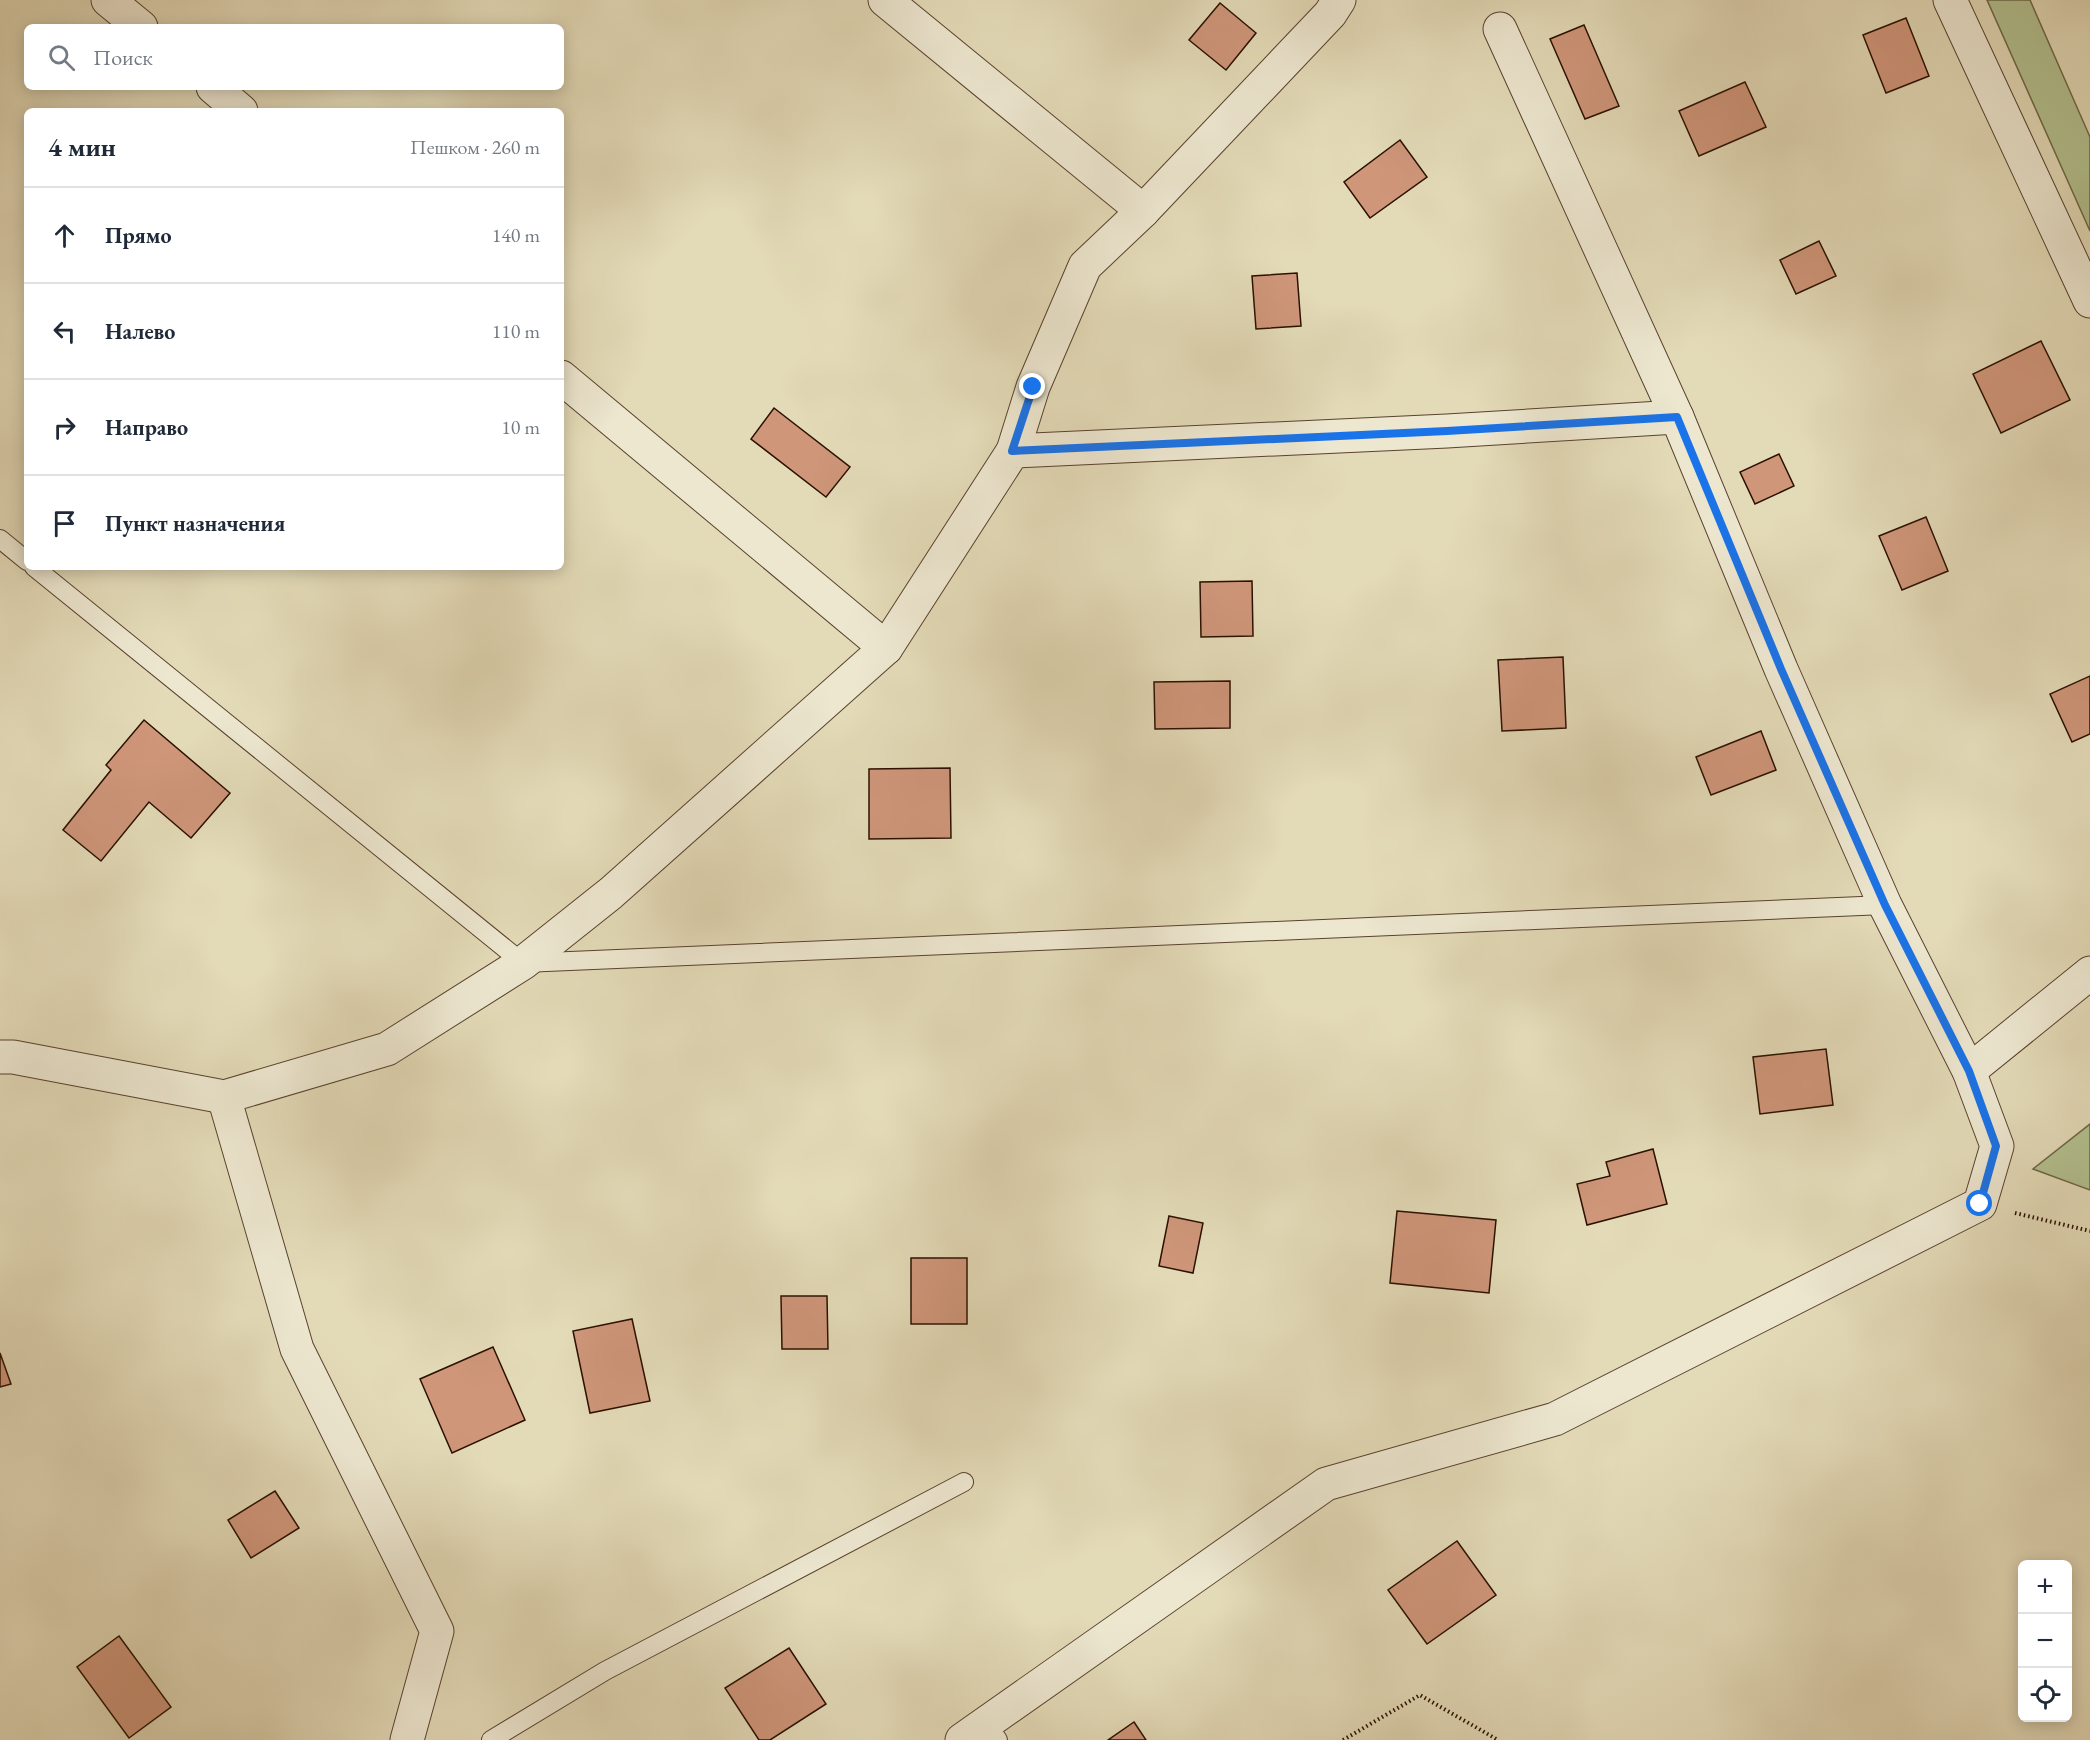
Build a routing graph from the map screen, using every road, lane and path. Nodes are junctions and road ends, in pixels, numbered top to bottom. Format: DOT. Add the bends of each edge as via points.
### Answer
graph roads {
  1 [pos="108,0"];
  2 [pos="885,0"];
  3 [pos="1339,0"];
  4 [pos="1950,0"];
  5 [pos="137,24"];
  6 [pos="1500,29"];
  7 [pos="216,90"];
  8 [pos="238,108"];
  9 [pos="1143,211"];
  10 [pos="2090,301"];
  11 [pos="564,380"];
  12 [pos="1677,417"];
  13 [pos="1012,451"];
  14 [pos="0,539"];
  15 [pos="24,559"];
  16 [pos="38,570"];
  17 [pos="886,648"];
  18 [pos="1885,905"];
  19 [pos="523,963"];
  20 [pos="2090,973"];
  21 [pos="0,1057"];
  22 [pos="1969,1071"];
  23 [pos="224,1097"];
  24 [pos="1980,1204"];
  25 [pos="2090,1231"];
  26 [pos="964,1482"];
  27 [pos="982,1734"];
  28 [pos="406,1740"];
  29 [pos="491,1740"];
  30 [pos="1342,1740"];
  31 [pos="1498,1740"];
  1 -- 5 [label="street"];
  2 -- 9 [label="street"];
  3 -- 9 [label="street"];
  4 -- 10 [label="street"];
  6 -- 12 [label="street"];
  7 -- 8 [label="street"];
  9 -- 13 [label="street" via="1085,266 1033,387"];
  11 -- 17 [label="street"];
  12 -- 13 [label="street"];
  12 -- 18 [label="street" via="1781,669"];
  13 -- 17 [label="street"];
  14 -- 15 [label="lane"];
  16 -- 19 [label="lane"];
  17 -- 19 [label="street" via="611,893"];
  18 -- 19 [label="lane"];
  18 -- 22 [label="street"];
  19 -- 23 [label="street" via="387,1049"];
  20 -- 22 [label="street"];
  21 -- 23 [label="street"];
  22 -- 24 [label="street" via="1996,1146"];
  23 -- 28 [label="street" via="297,1349 436,1631"];
  24 -- 25 [label="path"];
  24 -- 27 [label="street" via="1555,1419 1326,1484"];
  26 -- 29 [label="lane" via="605,1671"];
  30 -- 31 [label="path" via="1420,1695"];
}
